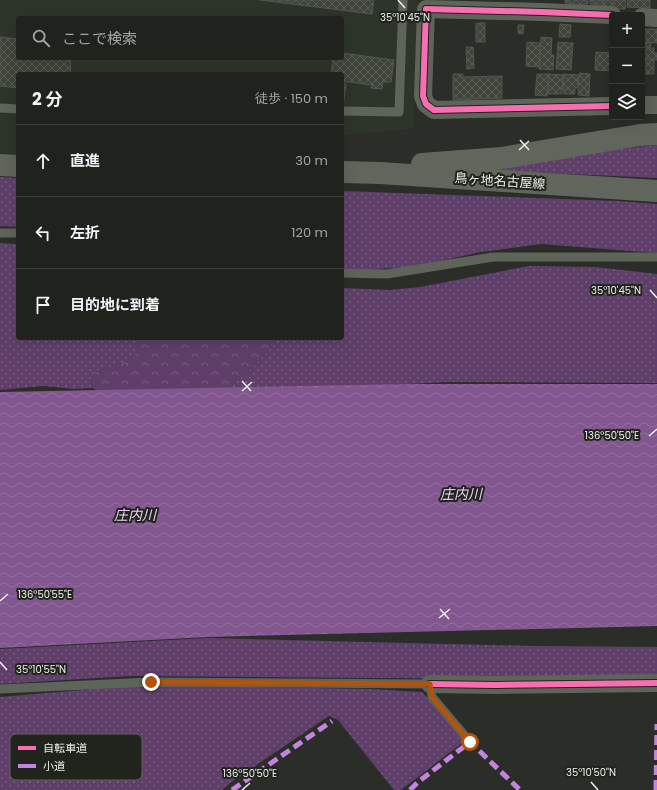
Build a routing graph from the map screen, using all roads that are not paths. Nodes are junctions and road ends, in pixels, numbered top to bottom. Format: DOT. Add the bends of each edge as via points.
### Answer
graph roads {
  1 [pos="403,0"];
  2 [pos="426,5"];
  3 [pos="543,6"];
  4 [pos="609,15"];
  5 [pos="645,17"];
  6 [pos="657,18"];
  7 [pos="657,105"];
  8 [pos="609,106"];
  9 [pos="645,106"];
  10 [pos="0,108"];
  11 [pos="16,108"];
  12 [pos="344,110"];
  13 [pos="657,134"];
  14 [pos="0,165"];
  15 [pos="16,166"];
  16 [pos="344,172"];
  17 [pos="380,173"];
  18 [pos="657,191"];
  19 [pos="0,233"];
  20 [pos="16,233"];
  21 [pos="657,256"];
  22 [pos="344,274"];
  23 [pos="657,683"];
  24 [pos="430,684"];
  25 [pos="0,689"];
  26 [pos="470,742"];
  1 -- 12 [label="lane" via="399,112"];
  2 -- 3 [label="street"];
  2 -- 8 [label="street" via="423,96 426,104 434,110"];
  3 -- 4 [label="street"];
  5 -- 6 [label="street"];
  7 -- 9 [label="street"];
  10 -- 11 [label="lane"];
  13 -- 17 [label="main road" via="502,158 416,165"];
  14 -- 15 [label="main road"];
  16 -- 17 [label="main road, 鳥ヶ地名古屋線"];
  17 -- 18 [label="main road, 鳥ヶ地名古屋線"];
  19 -- 20 [label="lane"];
  21 -- 22 [label="lane" via="493,257 387,274"];
  23 -- 24 [label="street"];
  24 -- 25 [label="lane" via="151,682"];
  24 -- 26 [label="lane" via="432,697"];
}
